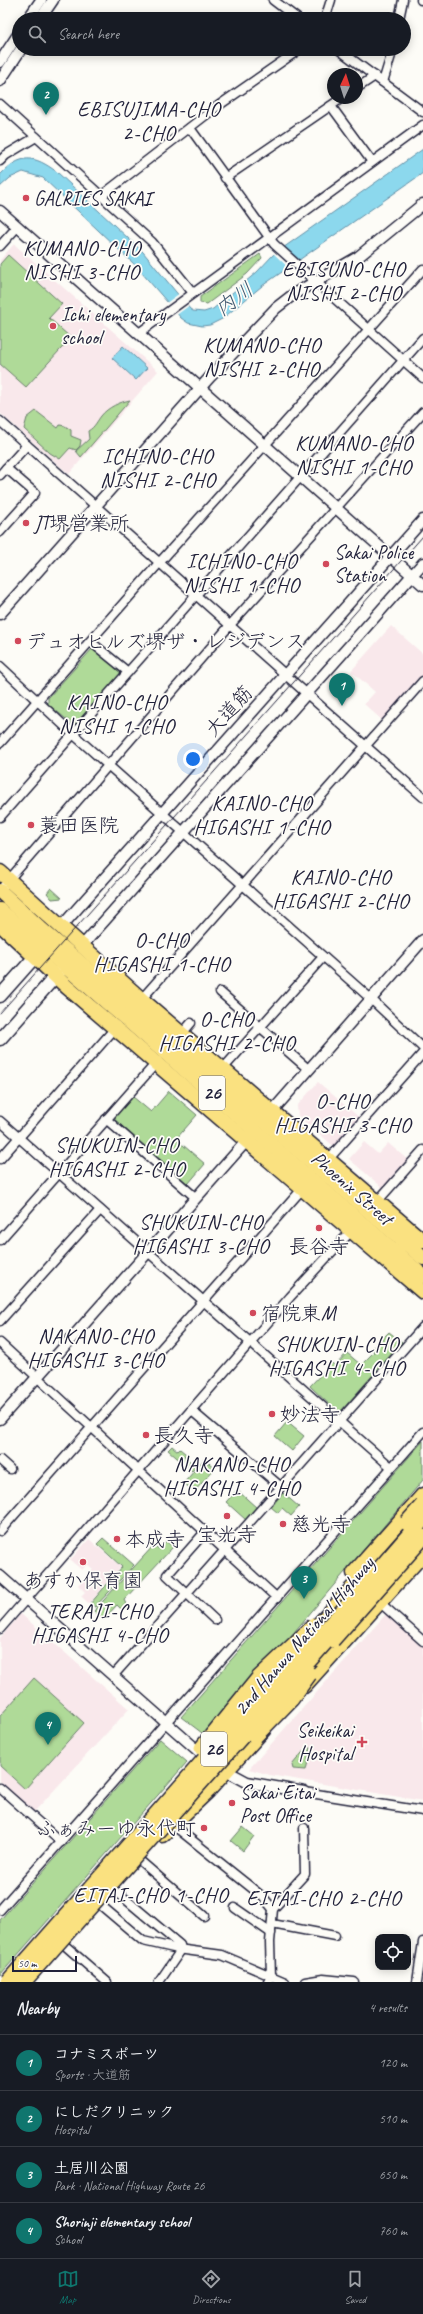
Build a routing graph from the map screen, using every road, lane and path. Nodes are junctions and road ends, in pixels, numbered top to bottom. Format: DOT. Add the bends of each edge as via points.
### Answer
graph roads {
  1 [pos="41,0"];
  2 [pos="53,0"];
  3 [pos="273,0"];
  4 [pos="331,0"];
  5 [pos="403,0"];
  6 [pos="33,12"];
  7 [pos="45,12"];
  8 [pos="289,12"];
  9 [pos="327,12"];
  10 [pos="400,12"];
  11 [pos="12,44"];
  12 [pos="16,56"];
  13 [pos="290,56"];
  14 [pos="347,56"];
  15 [pos="391,56"];
  16 [pos="0,62"];
  17 [pos="374,76"];
  18 [pos="0,81"];
  19 [pos="383,82"];
  20 [pos="363,84"];
  21 [pos="0,104"];
  22 [pos="334,104"];
  23 [pos="331,106"];
  24 [pos="423,112"];
  25 [pos="423,125"];
  26 [pos="190,128"];
  27 [pos="36,137"];
  28 [pos="0,161"];
  29 [pos="372,162"];
  30 [pos="226,178"];
  31 [pos="101,196"];
  32 [pos="423,204"];
  33 [pos="0,211"];
  34 [pos="18,226"];
  35 [pos="272,241"];
  36 [pos="0,246"];
  37 [pos="423,269"];
  38 [pos="315,282"];
  39 [pos="191,295"];
  40 [pos="368,329"];
  41 [pos="140,333"];
  42 [pos="423,338"];
  43 [pos="403,361"];
  44 [pos="423,378"];
  45 [pos="200,387"];
  46 [pos="423,412"];
  47 [pos="0,421"];
  48 [pos="265,444"];
  49 [pos="27,445"];
  50 [pos="6,468"];
  51 [pos="0,475"];
  52 [pos="301,476"];
  53 [pos="96,506"];
  54 [pos="337,508"];
  55 [pos="423,520"];
  56 [pos="0,532"];
  57 [pos="392,556"];
  58 [pos="160,562"];
  59 [pos="423,563"];
  60 [pos="413,575"];
  61 [pos="423,585"];
  62 [pos="196,594"];
  63 [pos="0,614"];
  64 [pos="231,624"];
  65 [pos="91,642"];
  66 [pos="0,666"];
  67 [pos="128,672"];
  68 [pos="286,674"];
  69 [pos="423,681"];
  70 [pos="307,694"];
  71 [pos="38,701"];
  72 [pos="72,734"];
  73 [pos="0,744"];
  74 [pos="365,746"];
  75 [pos="108,765"];
  76 [pos="423,797"];
  77 [pos="162,812"];
  78 [pos="0,817"];
  79 [pos="183,832"];
  80 [pos="2,883"];
  81 [pos="243,885"];
  82 [pos="0,910"];
  83 [pos="0,924"];
  84 [pos="61,927"];
  85 [pos="423,940"];
  86 [pos="43,948"];
  87 [pos="73,956"];
  88 [pos="323,956"];
  89 [pos="56,976"];
  90 [pos="220,992"];
  91 [pos="0,996"];
  92 [pos="371,999"];
  93 [pos="129,1013"];
  94 [pos="260,1026"];
  95 [pos="0,1039"];
  96 [pos="174,1043"];
  97 [pos="423,1048"];
  98 [pos="423,1054"];
  99 [pos="308,1069"];
  100 [pos="219,1073"];
  101 [pos="106,1120"];
  102 [pos="0,1121"];
  103 [pos="259,1125"];
  104 [pos="18,1138"];
  105 [pos="423,1150"];
  106 [pos="0,1159"];
  107 [pos="324,1164"];
  108 [pos="59,1173"];
  109 [pos="307,1184"];
  110 [pos="196,1198"];
  111 [pos="100,1210"];
  112 [pos="364,1216"];
  113 [pos="0,1240"];
  114 [pos="423,1241"];
  115 [pos="148,1252"];
  116 [pos="423,1258"];
  117 [pos="423,1276"];
  118 [pos="423,1292"];
  119 [pos="204,1302"];
  120 [pos="0,1321"];
  121 [pos="423,1327"];
  122 [pos="251,1342"];
  123 [pos="0,1343"];
  124 [pos="37,1377"];
  125 [pos="192,1411"];
  126 [pos="0,1419"];
  127 [pos="339,1420"];
  128 [pos="92,1427"];
  129 [pos="423,1432"];
  130 [pos="0,1460"];
  131 [pos="391,1467"];
  132 [pos="10,1469"];
  133 [pos="138,1471"];
  134 [pos="280,1486"];
  135 [pos="423,1495"];
  136 [pos="423,1504"];
  137 [pos="423,1511"];
  138 [pos="423,1519"];
  139 [pos="0,1531"];
  140 [pos="205,1532"];
  141 [pos="423,1532"];
  142 [pos="423,1537"];
  143 [pos="225,1550"];
  144 [pos="423,1554"];
  145 [pos="0,1576"];
  146 [pos="354,1579"];
  147 [pos="186,1594"];
  148 [pos="277,1598"];
  149 [pos="26,1599"];
  150 [pos="380,1603"];
  151 [pos="215,1620"];
  152 [pos="0,1629"];
  153 [pos="350,1634"];
  154 [pos="423,1641"];
  155 [pos="113,1676"];
  156 [pos="167,1723"];
  157 [pos="208,1760"];
  158 [pos="225,1771"];
  159 [pos="0,1788"];
  160 [pos="304,1792"];
  161 [pos="423,1811"];
  162 [pos="172,1825"];
  163 [pos="304,1828"];
  164 [pos="61,1842"];
  165 [pos="130,1844"];
  166 [pos="138,1859"];
  167 [pos="115,1880"];
  168 [pos="97,1902"];
  169 [pos="2,1904"];
  170 [pos="235,1908"];
  171 [pos="273,1909"];
  172 [pos="204,1916"];
  173 [pos="272,1924"];
  174 [pos="271,1933"];
  175 [pos="335,1936"];
  176 [pos="61,1942"];
  177 [pos="423,1942"];
  178 [pos="181,1950"];
  179 [pos="269,1979"];
  180 [pos="161,1981"];
  181 [pos="7,1982"];
  182 [pos="23,1982"];
  183 [pos="26,1982"];
  184 [pos="107,1982"];
  185 [pos="285,1982"];
  186 [pos="305,1982"];
  187 [pos="354,1982"];
  188 [pos="417,1982"];
  1 -- 6 [label="street"];
  2 -- 7 [label="street"];
  3 -- 8 [label="street"];
  4 -- 9 [label="street"];
  5 -- 10 [label="street"];
  11 -- 16 [label="street"];
  12 -- 18 [label="street"];
  13 -- 26 [label="street" via="214,108"];
  14 -- 17 [label="street"];
  15 -- 19 [label="street"];
  17 -- 19 [label="street"];
  17 -- 20 [label="street"];
  19 -- 24 [label="street"];
  21 -- 27 [label="street"];
  22 -- 23 [label="street"];
  23 -- 29 [label="street"];
  23 -- 30 [label="street"];
  25 -- 29 [label="street"];
  26 -- 30 [label="street"];
  26 -- 31 [label="street"];
  27 -- 28 [label="street"];
  27 -- 31 [label="street"];
  29 -- 35 [label="street"];
  30 -- 35 [label="street"];
  31 -- 39 [label="street" via="152,242"];
  32 -- 38 [label="street" via="358,257"];
  33 -- 34 [label="street"];
  34 -- 36 [label="street"];
  34 -- 41 [label="street"];
  35 -- 38 [label="street"];
  35 -- 39 [label="street"];
  37 -- 40 [label="street"];
  38 -- 40 [label="street"];
  38 -- 45 [label="street" via="276,308"];
  39 -- 41 [label="street"];
  40 -- 43 [label="street"];
  40 -- 48 [label="street"];
  41 -- 45 [label="street"];
  42 -- 43 [label="street"];
  43 -- 44 [label="street"];
  43 -- 52 [label="street"];
  45 -- 48 [label="street"];
  45 -- 53 [label="street"];
  46 -- 54 [label="street"];
  47 -- 49 [label="street"];
  48 -- 52 [label="street"];
  48 -- 58 [label="street"];
  49 -- 50 [label="street"];
  49 -- 53 [label="street"];
  50 -- 51 [label="street"];
  50 -- 56 [label="street" via="35,493"];
  52 -- 54 [label="street"];
  52 -- 62 [label="street"];
  53 -- 58 [label="street"];
  53 -- 63 [label="street"];
  54 -- 57 [label="street"];
  54 -- 64 [label="street"];
  55 -- 57 [label="street, 大道筋"];
  57 -- 60 [label="street"];
  57 -- 68 [label="street, 大道筋"];
  58 -- 62 [label="street"];
  58 -- 65 [label="street"];
  59 -- 60 [label="street"];
  60 -- 61 [label="street"];
  60 -- 70 [label="street"];
  62 -- 64 [label="street"];
  62 -- 67 [label="street"];
  64 -- 68 [label="street"];
  64 -- 75 [label="street"];
  65 -- 67 [label="street"];
  65 -- 71 [label="street"];
  66 -- 71 [label="street"];
  67 -- 72 [label="street"];
  68 -- 70 [label="street"];
  68 -- 77 [label="street, 大道筋"];
  69 -- 74 [label="street"];
  70 -- 74 [label="street"];
  70 -- 79 [label="street"];
  71 -- 72 [label="street"];
  71 -- 73 [label="street"];
  72 -- 75 [label="street"];
  72 -- 78 [label="street"];
  74 -- 76 [label="street"];
  74 -- 81 [label="street"];
  75 -- 77 [label="street"];
  75 -- 80 [label="street"];
  77 -- 79 [label="street"];
  77 -- 84 [label="street, 大道筋"];
  79 -- 81 [label="street"];
  79 -- 87 [label="street"];
  80 -- 84 [label="highway, 26"];
  80 -- 86 [label="highway, Phoenix Street / 26"];
  81 -- 88 [label="street"];
  81 -- 93 [label="street"];
  82 -- 86 [label="highway, Phoenix Street / 26"];
  83 -- 86 [label="highway, 26"];
  84 -- 86 [label="main road"];
  84 -- 87 [label="highway, 26"];
  85 -- 92 [label="street"];
  86 -- 87 [label="highway, Phoenix Street / 26"];
  86 -- 89 [label="highway, 26"];
  86 -- 91 [label="main road"];
  87 -- 89 [label="main road"];
  87 -- 93 [label="highway, 26"];
  87 -- 93 [label="highway, Phoenix Street / 26"];
  88 -- 92 [label="street"];
  88 -- 94 [label="street"];
  89 -- 93 [label="highway, 26"];
  89 -- 95 [label="main road"];
  90 -- 94 [label="street"];
  92 -- 97 [label="street"];
  92 -- 99 [label="street"];
  93 -- 96 [label="highway, 26"];
  93 -- 96 [label="highway, Phoenix Street / 26"];
  93 -- 104 [label="street"];
  94 -- 99 [label="street"];
  94 -- 100 [label="street"];
  96 -- 100 [label="highway, 26"];
  96 -- 101 [label="street"];
  96 -- 103 [label="highway, Phoenix Street / 26"];
  98 -- 107 [label="street"];
  99 -- 103 [label="street"];
  100 -- 103 [label="highway, 26"];
  101 -- 108 [label="street"];
  101 -- 110 [label="street"];
  102 -- 104 [label="street"];
  103 -- 107 [label="highway, 26"];
  103 -- 109 [label="highway, Phoenix Street / 26"];
  103 -- 110 [label="street"];
  104 -- 106 [label="street"];
  104 -- 108 [label="street"];
  105 -- 112 [label="street"];
  107 -- 112 [label="highway, Phoenix Street / 26"];
  108 -- 111 [label="street"];
  108 -- 113 [label="street"];
  109 -- 112 [label="highway, 26"];
  109 -- 119 [label="street"];
  110 -- 115 [label="street"];
  111 -- 115 [label="street"];
  111 -- 120 [label="street"];
  112 -- 114 [label="highway, 26"];
  112 -- 116 [label="highway, Phoenix Street / 26"];
  112 -- 117 [label="highway, Phoenix Street / 26"];
  112 -- 118 [label="highway, 26"];
  112 -- 122 [label="street"];
  115 -- 119 [label="street"];
  115 -- 124 [label="street"];
  119 -- 122 [label="street"];
  119 -- 128 [label="street"];
  121 -- 127 [label="street"];
  122 -- 125 [label="street"];
  122 -- 127 [label="street"];
  123 -- 124 [label="street"];
  124 -- 126 [label="street"];
  124 -- 128 [label="street"];
  125 -- 133 [label="street"];
  125 -- 134 [label="street"];
  127 -- 131 [label="street"];
  127 -- 134 [label="street"];
  128 -- 133 [label="street"];
  128 -- 139 [label="street"];
  129 -- 131 [label="street"];
  130 -- 132 [label="street"];
  131 -- 148 [label="street"];
  133 -- 140 [label="street"];
  133 -- 149 [label="street"];
  134 -- 143 [label="street"];
  135 -- 146 [label="highway, 26"];
  136 -- 165 [label="highway, bridge" via="332,1608 259,1678 176,1781"];
  137 -- 146 [label="highway, 26"];
  138 -- 165 [label="highway, 2nd Hanwa National Highway / 26, bridge" via="353,1600 309,1645"];
  140 -- 143 [label="street"];
  140 -- 147 [label="street" via="167,1575"];
  141 -- 167 [label="highway, 2nd Hanwa National Highway / 26, bridge"];
  142 -- 167 [label="highway, bridge" via="346,1622 291,1699"];
  143 -- 147 [label="street"];
  143 -- 148 [label="street"];
  144 -- 150 [label="highway, 26"];
  145 -- 149 [label="street"];
  146 -- 150 [label="street"];
  146 -- 157 [label="highway, 26" via="304,1628 283,1662"];
  147 -- 151 [label="street"];
  147 -- 155 [label="street"];
  148 -- 156 [label="street"];
  149 -- 152 [label="street"];
  149 -- 155 [label="street"];
  150 -- 153 [label="highway, 26"];
  150 -- 154 [label="street"];
  153 -- 157 [label="highway" via="322,1641"];
  153 -- 158 [label="highway, 26"];
  155 -- 156 [label="street"];
  156 -- 157 [label="street"];
  156 -- 164 [label="street"];
  157 -- 158 [label="street"];
  157 -- 181 [label="highway, 26"];
  158 -- 160 [label="street" via="247,1782"];
  158 -- 162 [label="highway, 26"];
  159 -- 164 [label="street"];
  160 -- 161 [label="street"];
  162 -- 166 [label="highway, 26"];
  162 -- 171 [label="street" via="263,1897"];
  163 -- 171 [label="street" via="305,1874"];
  164 -- 169 [label="street"];
  165 -- 181 [label="highway, 2nd Hanwa National Highway / 26, bridge"];
  166 -- 167 [label="highway, 26"];
  166 -- 172 [label="street"];
  167 -- 168 [label="highway, 26"];
  167 -- 178 [label="street" via="180,1945"];
  167 -- 182 [label="highway, 2nd Hanwa National Highway / 26, bridge"];
  168 -- 176 [label="highway, 26"];
  168 -- 178 [label="street" via="143,1941"];
  170 -- 174 [label="street"];
  171 -- 173 [label="street"];
  173 -- 174 [label="street"];
  173 -- 175 [label="street"];
  174 -- 179 [label="street"];
  176 -- 183 [label="highway, 26"];
  176 -- 184 [label="street"];
  177 -- 188 [label="street"];
  178 -- 179 [label="street" via="222,1954 238,1960"];
  178 -- 180 [label="street"];
  179 -- 185 [label="street"];
  186 -- 187 [label="street" via="323,1979"];
}
